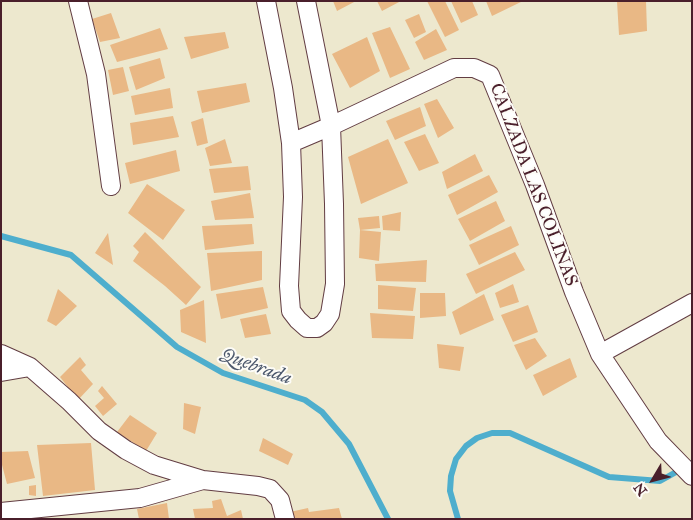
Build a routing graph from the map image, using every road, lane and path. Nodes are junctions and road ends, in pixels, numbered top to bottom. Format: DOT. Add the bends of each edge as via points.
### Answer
graph roads {
  1 [pos="78,1"];
  2 [pos="266,1"];
  3 [pos="306,1"];
  4 [pos="331,126"];
  5 [pos="291,143"];
  6 [pos="111,186"];
  7 [pos="692,302"];
  8 [pos="1,354"];
  9 [pos="600,354"];
  10 [pos="30,367"];
  11 [pos="1,372"];
  12 [pos="692,476"];
  13 [pos="203,480"];
  14 [pos="1,512"];
  15 [pos="285,519"];
  1 -- 6 [label="street" via="96,74"];
  2 -- 5 [label="street"];
  3 -- 4 [label="street"];
  4 -- 5 [label="street, CALZADA LAS COLINAS"];
  4 -- 5 [label="street" via="335,284 330,314 318,328 307,328 292,311 289,286 293,197"];
  4 -- 9 [label="street, CALZADA LAS COLINAS" via="454,68 474,68 490,75"];
  7 -- 9 [label="street"];
  8 -- 10 [label="street"];
  9 -- 12 [label="street, CALZADA LAS COLINAS" via="658,441"];
  10 -- 11 [label="street"];
  10 -- 13 [label="street" via="99,431 126,450 154,464"];
  13 -- 14 [label="street" via="140,498"];
  13 -- 15 [label="street" via="270,490 280,500"];
}
